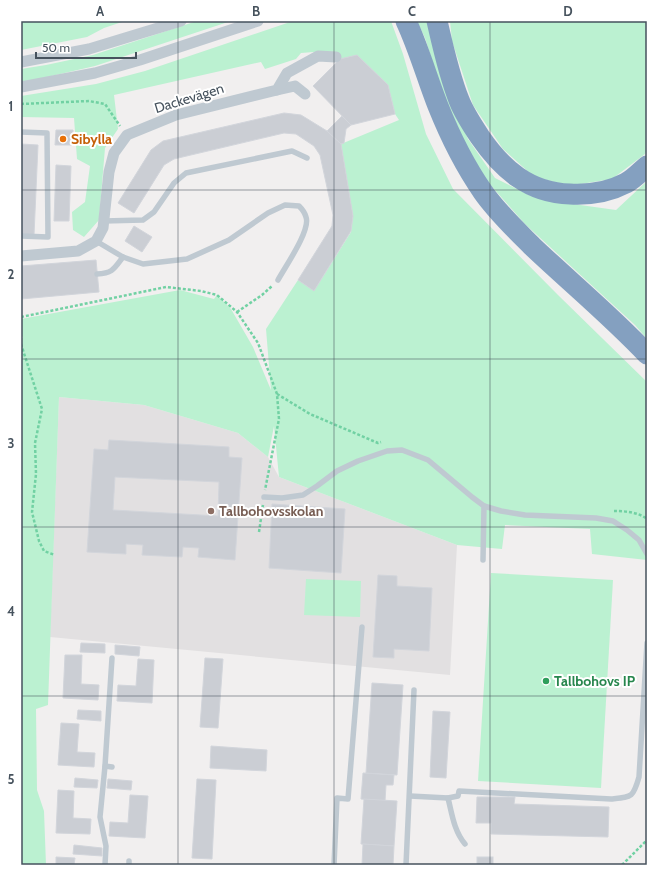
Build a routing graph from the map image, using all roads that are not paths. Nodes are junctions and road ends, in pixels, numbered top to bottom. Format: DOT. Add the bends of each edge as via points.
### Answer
graph roads {
  1 [pos="181,21"];
  2 [pos="258,21"];
  3 [pos="406,21"];
  4 [pos="437,21"];
  5 [pos="336,57"];
  6 [pos="21,62"];
  7 [pos="21,87"];
  8 [pos="277,90"];
  9 [pos="305,94"];
  10 [pos="21,132"];
  11 [pos="307,158"];
  12 [pos="647,166"];
  13 [pos="104,221"];
  14 [pos="21,236"];
  15 [pos="96,241"];
  16 [pos="21,256"];
  17 [pos="123,257"];
  18 [pos="98,274"];
  19 [pos="278,280"];
  20 [pos="647,354"];
  21 [pos="264,497"];
  22 [pos="484,506"];
  23 [pos="647,554"];
  24 [pos="483,560"];
  25 [pos="362,627"];
  26 [pos="647,643"];
  27 [pos="112,658"];
  28 [pos="414,690"];
  29 [pos="105,766"];
  30 [pos="112,767"];
  31 [pos="410,796"];
  32 [pos="448,798"];
  33 [pos="466,844"];
  34 [pos="105,865"];
  35 [pos="334,865"];
  36 [pos="406,865"];
  1 -- 6 [label="street" via="89,49"];
  2 -- 7 [label="street" via="140,60"];
  3 -- 20 [label="highway" via="449,131 483,193 505,220"];
  4 -- 12 [label="highway" via="459,100 492,154 512,174 536,188 561,194 581,195 627,183"];
  5 -- 8 [label="street" via="318,56 287,72"];
  8 -- 9 [label="street, Dackevägen" via="295,86"];
  8 -- 13 [label="street, Dackevägen" via="176,115 127,135 114,153 109,172"];
  10 -- 14 [label="lane" via="47,133 48,237"];
  11 -- 13 [label="lane" via="292,151 186,172 174,183 154,212 143,220"];
  13 -- 15 [label="street"];
  15 -- 16 [label="street" via="78,251"];
  15 -- 17 [label="lane"];
  17 -- 18 [label="lane" via="108,273"];
  17 -- 19 [label="lane" via="143,264 187,259 229,240 268,213 285,205 300,206 307,218 306,228"];
  21 -- 22 [label="lane" via="302,495 358,461 387,451 402,450 428,460"];
  22 -- 23 [label="lane" via="525,515 613,521 639,540"];
  22 -- 24 [label="lane"];
  25 -- 35 [label="lane" via="348,799 337,798"];
  26 -- 32 [label="lane" via="640,777 635,792 628,797 611,799 459,791 458,796"];
  27 -- 29 [label="lane"];
  28 -- 31 [label="lane"];
  29 -- 30 [label="lane"];
  29 -- 34 [label="lane" via="100,817 106,846"];
  31 -- 32 [label="lane"];
  31 -- 36 [label="lane"];
  32 -- 33 [label="lane" via="454,823"];
}
